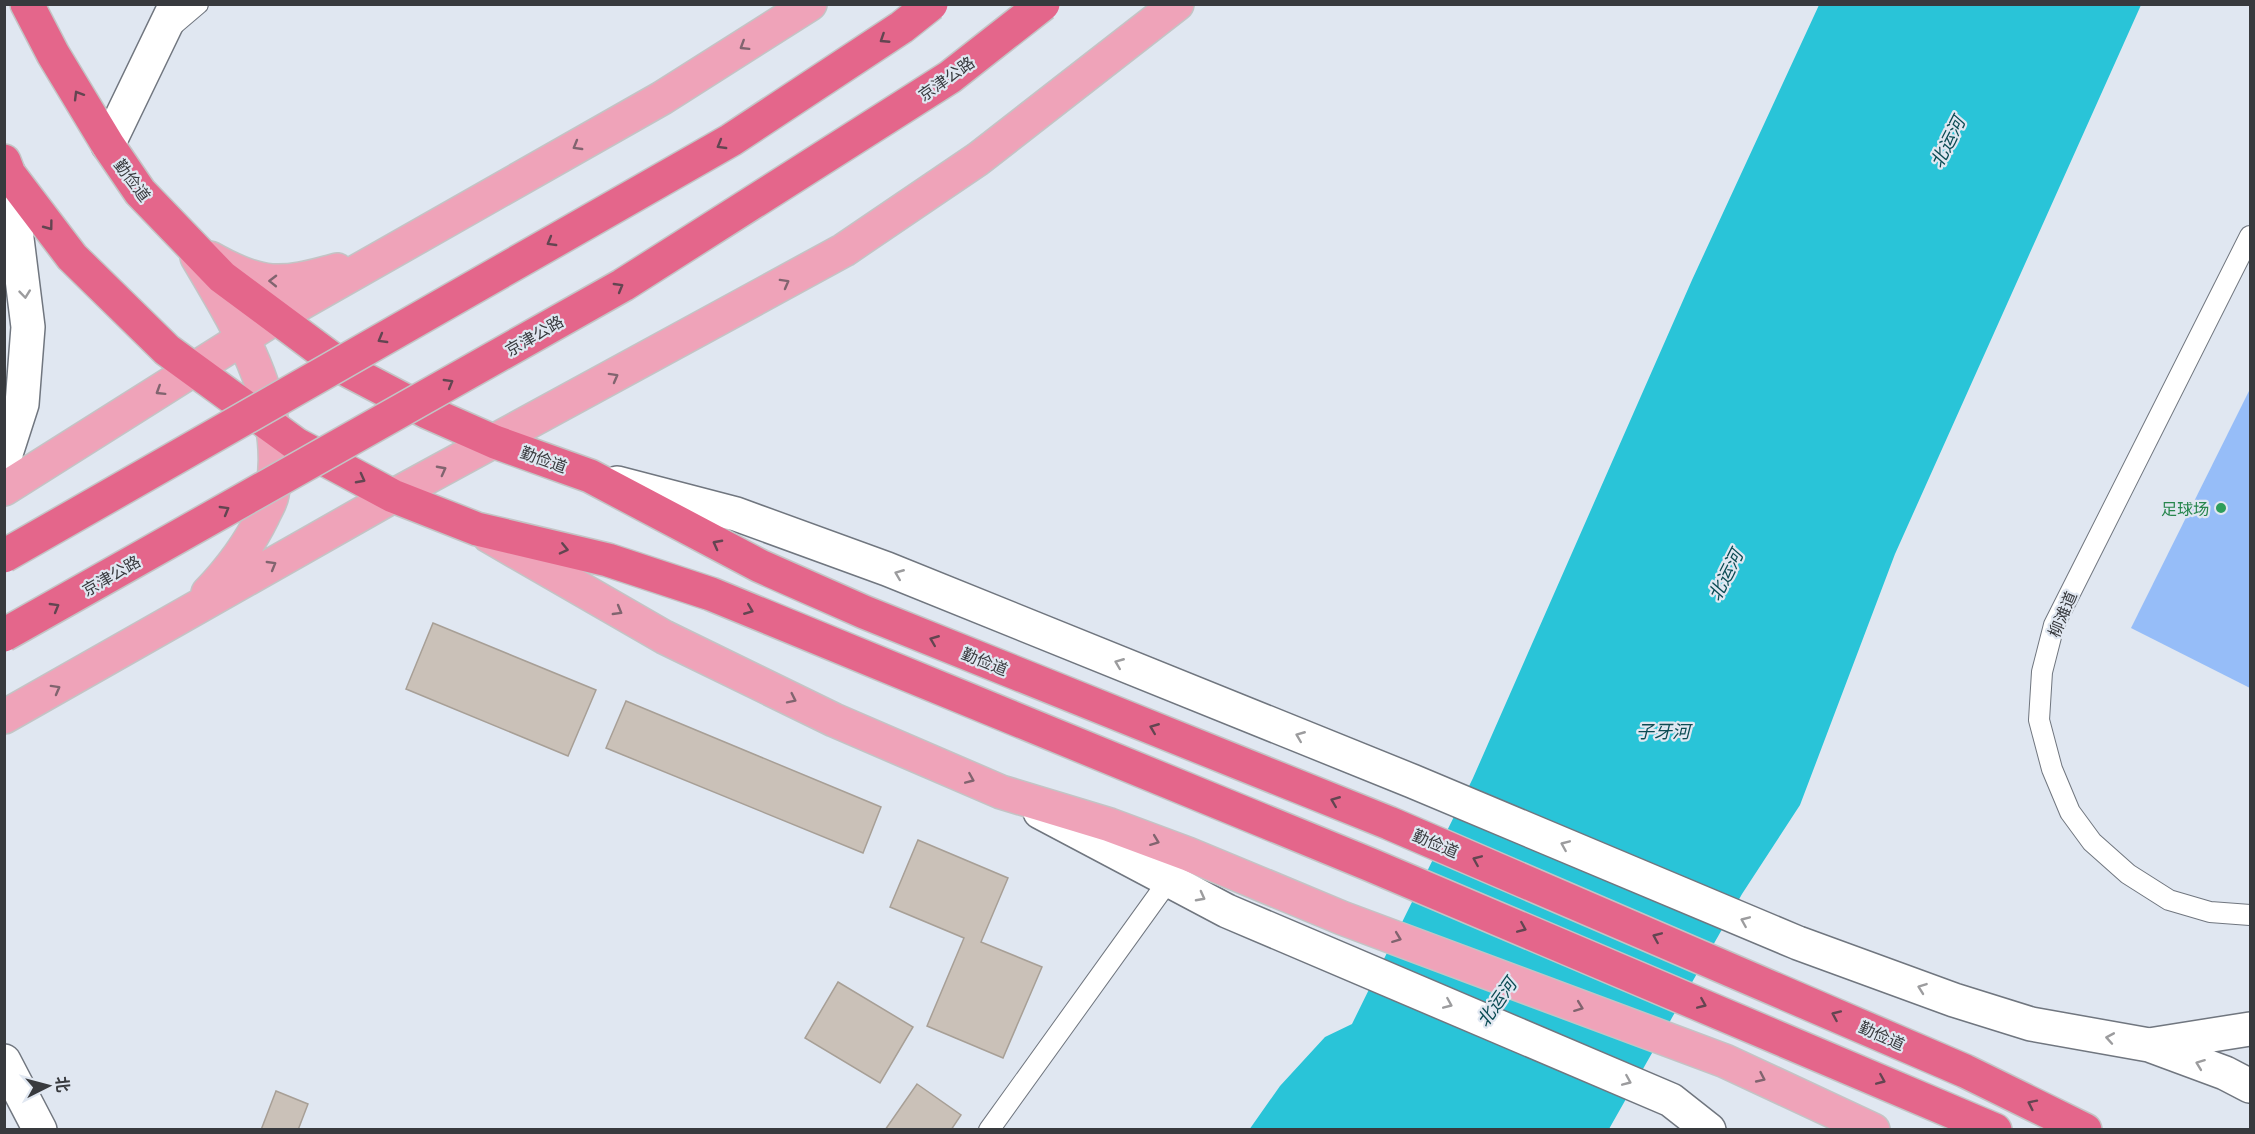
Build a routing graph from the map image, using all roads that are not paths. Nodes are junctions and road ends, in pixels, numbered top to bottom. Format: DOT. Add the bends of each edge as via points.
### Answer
graph roads {
  1 [pos="27,4"];
  2 [pos="176,4"];
  3 [pos="198,4"];
  4 [pos="810,4"];
  5 [pos="931,4"];
  6 [pos="1043,4"];
  7 [pos="1177,4"];
  8 [pos="162,34"];
  9 [pos="108,145"];
  10 [pos="7,167"];
  11 [pos="2250,236"];
  12 [pos="192,248"];
  13 [pos="390,252"];
  14 [pos="275,318"];
  15 [pos="243,339"];
  16 [pos="194,370"];
  17 [pos="274,428"];
  18 [pos="495,442"];
  19 [pos="4,460"];
  20 [pos="590,476"];
  21 [pos="4,489"];
  22 [pos="393,495"];
  23 [pos="477,529"];
  24 [pos="4,556"];
  25 [pos="185,616"];
  26 [pos="4,635"];
  27 [pos="4,717"];
  28 [pos="1001,792"];
  29 [pos="1188,854"];
  30 [pos="1169,880"];
  31 [pos="2250,915"];
  32 [pos="2250,1029"];
  33 [pos="2149,1045"];
  34 [pos="4,1061"];
  35 [pos="2250,1086"];
  36 [pos="40,1130"];
  37 [pos="989,1130"];
  38 [pos="1709,1130"];
  39 [pos="1873,1130"];
  40 [pos="1995,1130"];
  41 [pos="2085,1130"];
  9 -- 1 [label="highway, 勤俭道, one-way"];
  2 -- 8 [label="street"];
  3 -- 8 [label="lane"];
  4 -- 13 [label="main road, one-way" via="662,98"];
  5 -- 24 [label="highway, one-way, bridge" via="731,140"];
  26 -- 6 [label="highway, 京津公路, one-way, bridge" via="623,285 950,77"];
  18 -- 7 [label="main road, one-way" via="844,250 978,159"];
  8 -- 9 [label="street"];
  9 -- 12 [label="highway, 勤俭道" via="140,192"];
  10 -- 16 [label="highway, one-way" via="72,257 167,350"];
  10 -- 19 [label="street, one-way" via="28,327 22,404"];
  11 -- 31 [label="lane, 柳滩道" via="2054,625 2042,672 2040,720 2052,769 2070,812 2092,842 2128,874 2169,900 2210,912"];
  13 -- 12 [label="main road, one-way" via="297,280 265,281 238,273"];
  12 -- 14 [label="highway, 勤俭道"];
  12 -- 15 [label="main road"];
  13 -- 14 [label="main road"];
  14 -- 15 [label="main road"];
  14 -- 18 [label="highway, 勤俭道" via="347,370"];
  15 -- 16 [label="main road"];
  15 -- 17 [label="main road" via="267,396"];
  16 -- 17 [label="highway"];
  16 -- 21 [label="main road, one-way"];
  17 -- 22 [label="highway, one-way" via="296,444"];
  17 -- 25 [label="main road" via="272,496 258,527 222,578"];
  18 -- 20 [label="highway, 勤俭道"];
  22 -- 18 [label="main road, one-way"];
  33 -- 20 [label="street, one-way" via="2031,1024 1798,944 1412,781 887,568 736,514"];
  41 -- 20 [label="highway, 勤俭道, one-way" via="1965,1071 1389,823 864,612 760,566"];
  22 -- 23 [label="highway"];
  25 -- 22 [label="main road, one-way"];
  23 -- 28 [label="main road, one-way" via="664,637 834,720"];
  23 -- 40 [label="highway, one-way" via="608,560 711,594 1371,865"];
  27 -- 25 [label="main road, one-way"];
  28 -- 29 [label="main road, one-way"];
  28 -- 30 [label="street"];
  29 -- 30 [label="lane"];
  29 -- 39 [label="main road, one-way" via="1342,918 1725,1061"];
  30 -- 37 [label="lane"];
  30 -- 38 [label="street, one-way" via="1227,911 1671,1100"];
  32 -- 33 [label="street"];
  35 -- 33 [label="street, one-way"];
  34 -- 36 [label="street"];
}
